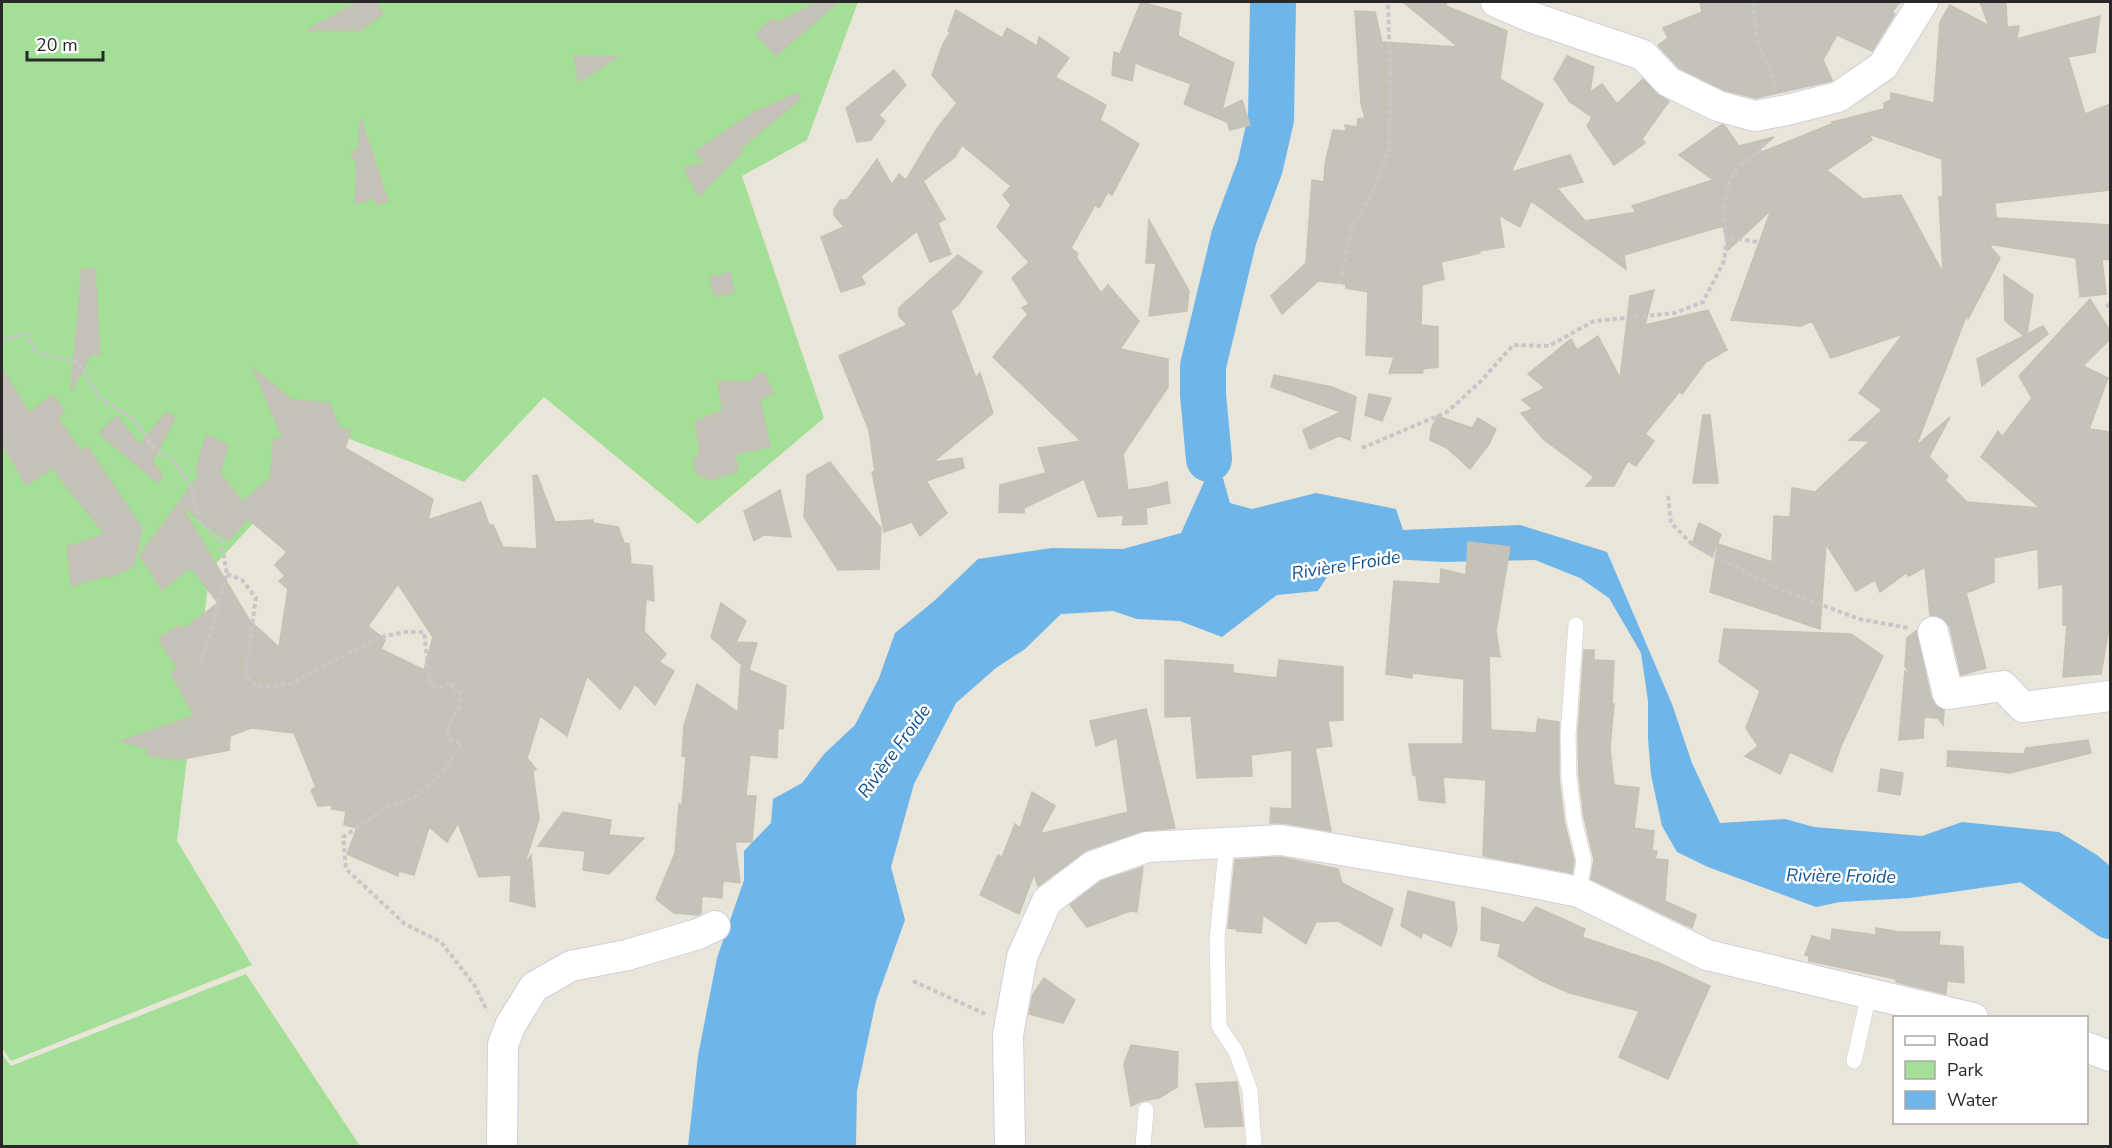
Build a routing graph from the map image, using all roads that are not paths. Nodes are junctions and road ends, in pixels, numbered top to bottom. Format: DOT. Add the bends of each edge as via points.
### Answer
graph roads {
  1 [pos="1496,2"];
  2 [pos="1923,2"];
  3 [pos="1576,625"];
  4 [pos="1933,632"];
  5 [pos="2110,696"];
  6 [pos="1227,842"];
  7 [pos="1579,892"];
  8 [pos="715,926"];
  9 [pos="1869,994"];
  10 [pos="1968,1016"];
  11 [pos="2088,1048"];
  12 [pos="2110,1056"];
  13 [pos="1854,1061"];
  14 [pos="1146,1110"];
  15 [pos="502,1146"];
  16 [pos="1010,1146"];
  17 [pos="1143,1146"];
  18 [pos="1254,1146"];
  1 -- 2 [label="street" via="1643,55 1669,82 1718,106 1755,116 1838,97 1883,66"];
  3 -- 7 [label="lane" via="1568,736 1574,819 1584,861"];
  4 -- 5 [label="street" via="1948,694 2003,686 2023,707"];
  6 -- 7 [label="street" via="1281,840"];
  6 -- 16 [label="street" via="1147,847 1093,866 1047,901 1022,957 1008,1035"];
  6 -- 18 [label="lane" via="1217,939 1219,1026 1236,1052 1250,1090"];
  7 -- 9 [label="street" via="1707,955"];
  8 -- 15 [label="street" via="627,955 571,966 534,987 503,1045"];
  9 -- 10 [label="street"];
  9 -- 13 [label="lane"];
  11 -- 12 [label="street"];
  14 -- 17 [label="lane"];
}
